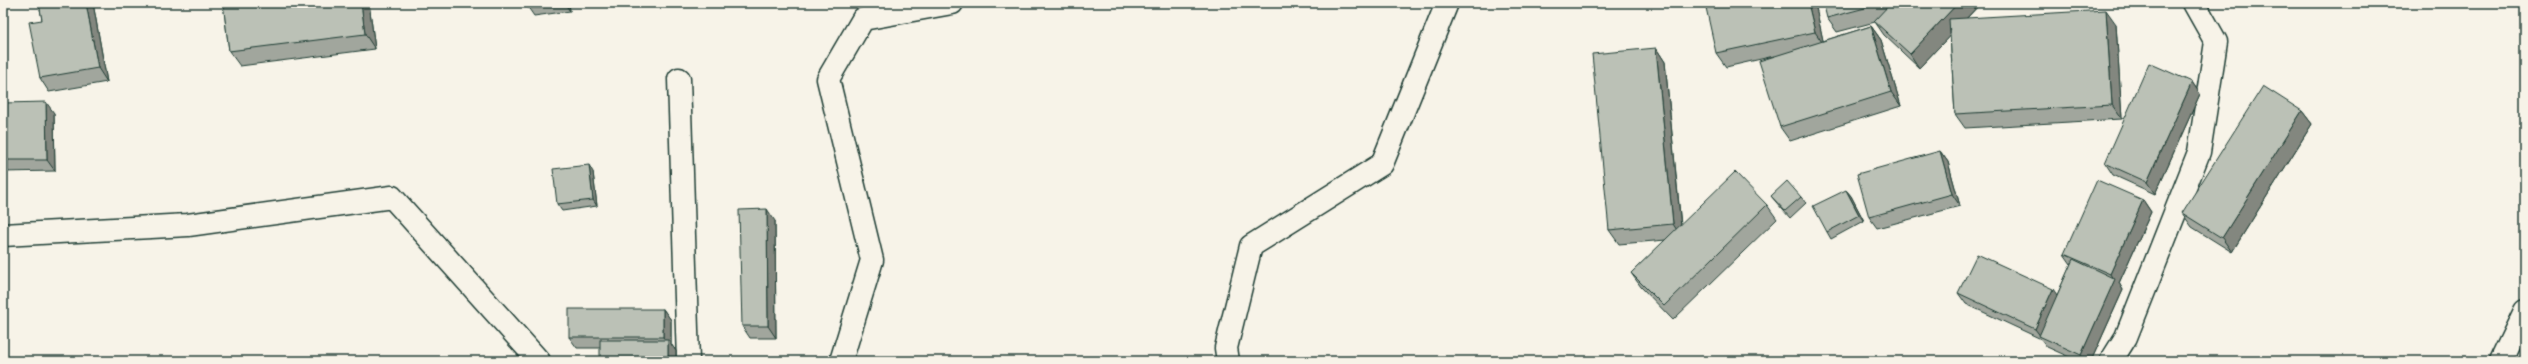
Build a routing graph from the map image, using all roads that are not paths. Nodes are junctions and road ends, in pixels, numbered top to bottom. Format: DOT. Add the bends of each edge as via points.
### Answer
graph roads {
  1 [pos="952,3"];
  2 [pos="1447,3"];
  3 [pos="2194,3"];
  4 [pos="679,79"];
  5 [pos="3,235"];
  6 [pos="2525,311"];
  7 [pos="539,361"];
  8 [pos="688,361"];
  9 [pos="841,361"];
  10 [pos="1228,361"];
  11 [pos="2111,361"];
  12 [pos="2501,361"];
  1 -- 9 [label="street" via="863,19 828,79 872,260"];
  2 -- 10 [label="street" via="1382,164 1251,246 1226,348"];
  3 -- 11 [label="street" via="2216,42 2199,152 2126,337"];
  4 -- 8 [label="street"];
  5 -- 7 [label="street" via="188,225 392,196"];
  6 -- 12 [label="street"];
}
